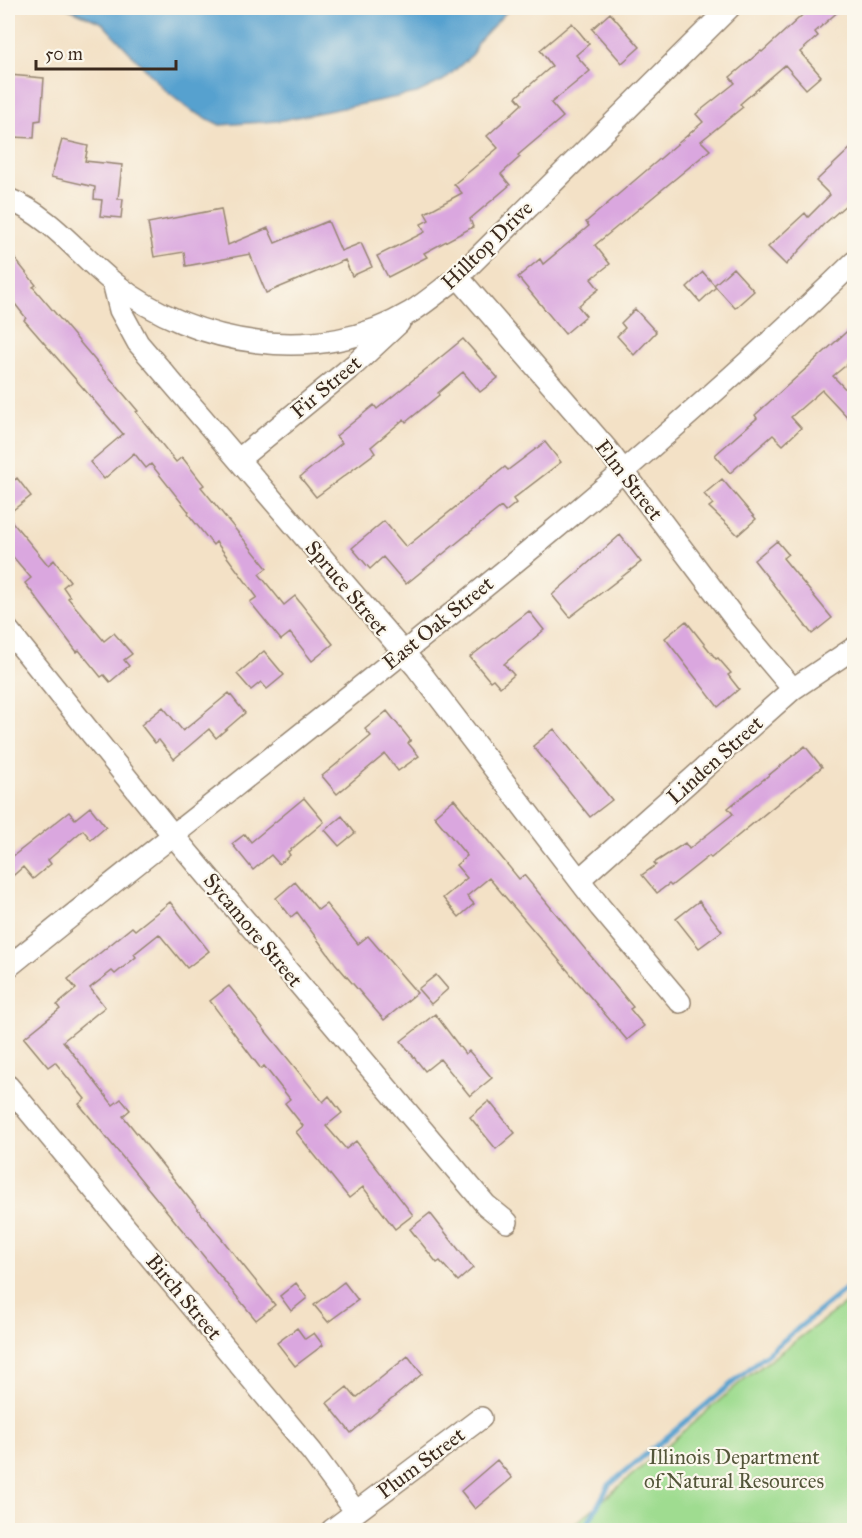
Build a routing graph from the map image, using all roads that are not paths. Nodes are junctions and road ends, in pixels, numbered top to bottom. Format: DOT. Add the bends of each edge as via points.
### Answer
graph roads {
  1 [pos="729,8"];
  2 [pos="8,199"];
  3 [pos="855,262"];
  4 [pos="458,277"];
  5 [pos="113,282"];
  6 [pos="410,312"];
  7 [pos="239,459"];
  8 [pos="624,472"];
  9 [pos="8,630"];
  10 [pos="855,648"];
  11 [pos="402,652"];
  12 [pos="793,689"];
  13 [pos="172,834"];
  14 [pos="581,878"];
  15 [pos="8,967"];
  16 [pos="680,1002"];
  17 [pos="8,1086"];
  18 [pos="507,1221"];
  19 [pos="481,1418"];
  20 [pos="356,1512"];
  21 [pos="332,1530"];
  1 -- 4 [label="street, Hilltop Drive"];
  2 -- 5 [label="street, Hilltop Drive" via="41,218"];
  3 -- 8 [label="street, East Oak Street"];
  4 -- 6 [label="street, Hilltop Drive"];
  4 -- 8 [label="street, Elm Street"];
  5 -- 6 [label="street, Hilltop Drive" via="172,318 234,339 265,343 304,344 349,337"];
  5 -- 7 [label="street, Spruce Street" via="120,310 138,343"];
  6 -- 7 [label="street, Fir Street" via="355,364"];
  7 -- 11 [label="street, Spruce Street"];
  8 -- 11 [label="street, East Oak Street"];
  8 -- 12 [label="street, Elm Street"];
  9 -- 13 [label="street, Sycamore Street"];
  10 -- 12 [label="street, Linden Street"];
  11 -- 13 [label="street, East Oak Street"];
  11 -- 14 [label="street, Spruce Street"];
  12 -- 14 [label="street, Linden Street"];
  13 -- 15 [label="street, East Oak Street"];
  13 -- 18 [label="street, Sycamore Street" via="486,1204"];
  14 -- 16 [label="street, Spruce Street" via="600,907"];
  17 -- 20 [label="street, Birch Street" via="312,1452"];
  19 -- 20 [label="street, Plum Street"];
  20 -- 21 [label="street, Plum Street"];
}
